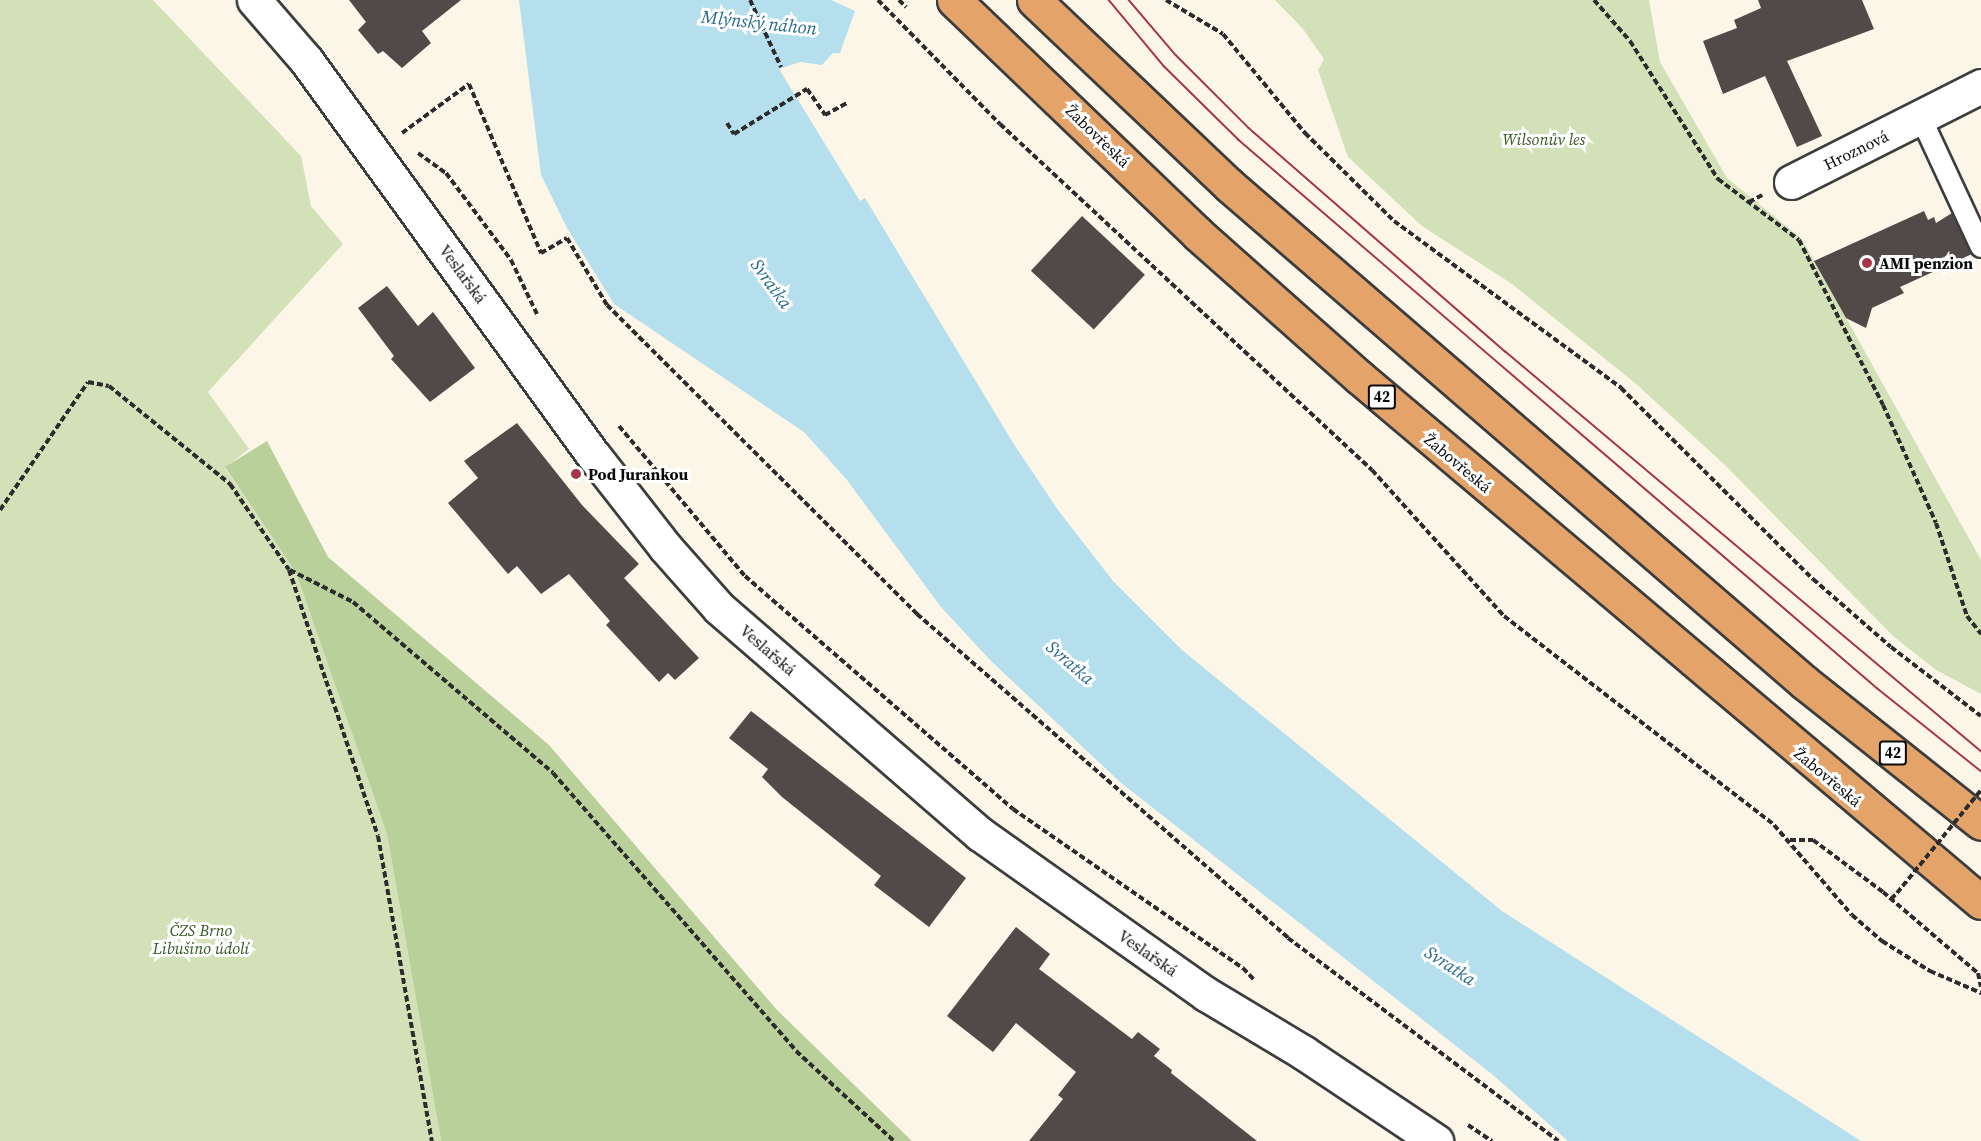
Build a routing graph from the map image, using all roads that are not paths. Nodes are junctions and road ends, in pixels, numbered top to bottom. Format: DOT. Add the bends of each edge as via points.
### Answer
graph roads {
  1 [pos="254,0"];
  2 [pos="954,0"];
  3 [pos="1034,0"];
  4 [pos="1981,86"];
  5 [pos="1921,118"];
  6 [pos="1791,182"];
  7 [pos="1981,247"];
  8 [pos="1981,823"];
  9 [pos="1981,902"];
  10 [pos="1436,1141"];
  1 -- 10 [label="street, Veslařská" via="306,60 594,456 719,608 980,834 1206,994 1304,1053"];
  2 -- 9 [label="highway, Žabovřeská / 42" via="1199,235 1359,377"];
  3 -- 8 [label="highway, 42" via="1230,186 1804,682"];
  4 -- 5 [label="street, Hroznová"];
  5 -- 6 [label="street, Hroznová"];
  5 -- 7 [label="lane"];
}
